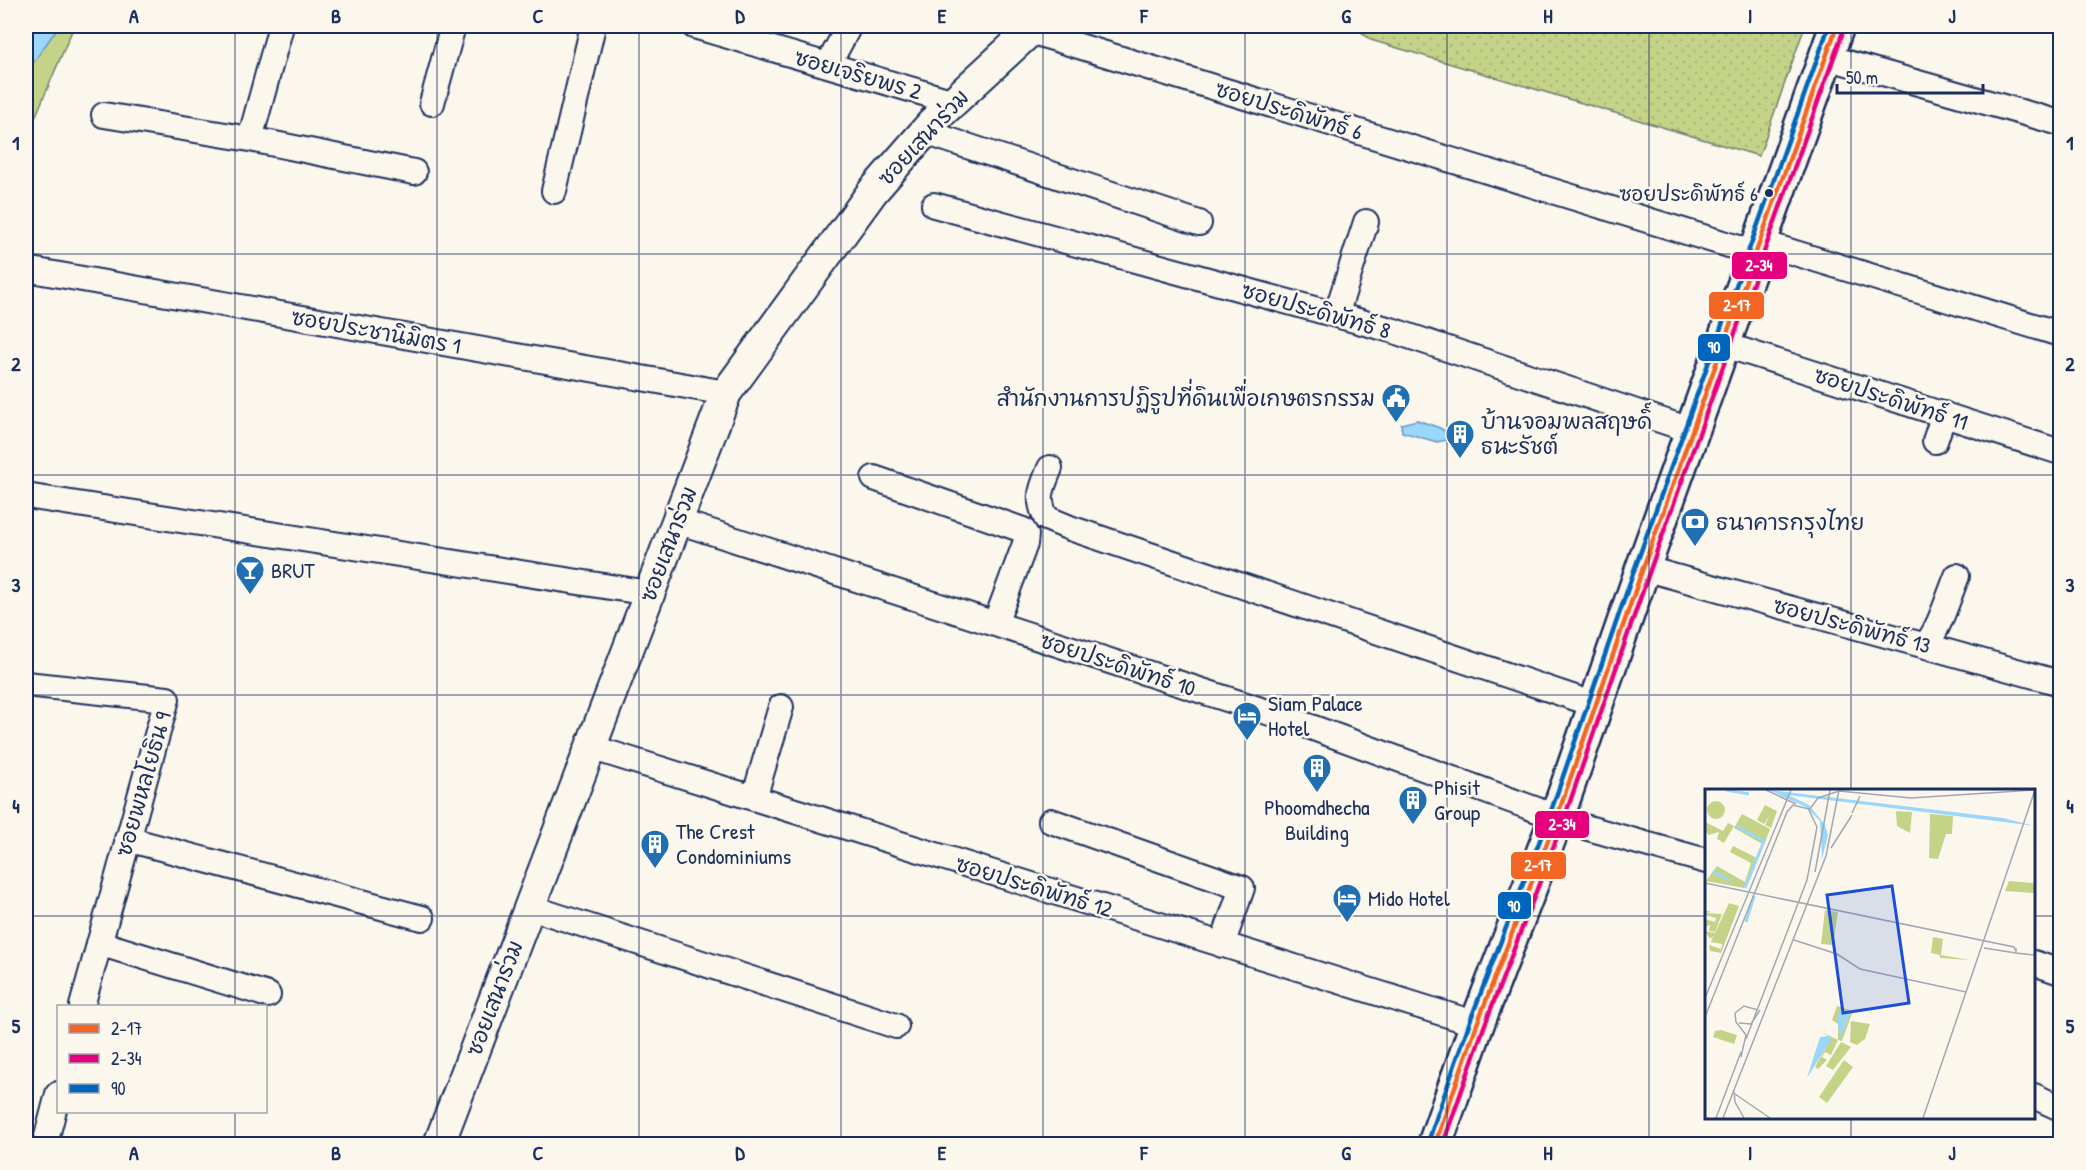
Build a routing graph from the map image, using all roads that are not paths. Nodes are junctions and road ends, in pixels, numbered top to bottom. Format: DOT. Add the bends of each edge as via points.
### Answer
graph roads {
  1 [pos="281,26"];
  2 [pos="453,26"];
  3 [pos="593,26"];
  4 [pos="694,26"];
  5 [pos="849,26"];
  6 [pos="1837,26"];
  7 [pos="1031,28"];
  8 [pos="1826,57"];
  9 [pos="828,65"];
  10 [pos="954,102"];
  11 [pos="432,103"];
  12 [pos="104,115"];
  13 [pos="2061,123"];
  14 [pos="925,132"];
  15 [pos="250,139"];
  16 [pos="414,172"];
  17 [pos="554,191"];
  18 [pos="934,205"];
  19 [pos="1366,222"];
  20 [pos="1199,223"];
  21 [pos="1757,248"];
  22 [pos="26,269"];
  23 [pos="1336,315"];
  24 [pos="2061,334"];
  25 [pos="1722,344"];
  26 [pos="726,393"];
  27 [pos="1944,414"];
  28 [pos="1693,431"];
  29 [pos="1935,441"];
  30 [pos="2061,452"];
  31 [pos="1050,468"];
  32 [pos="873,478"];
  33 [pos="26,496"];
  34 [pos="677,521"];
  35 [pos="1642,568"];
  36 [pos="1957,576"];
  37 [pos="649,593"];
  38 [pos="995,624"];
  39 [pos="1926,645"];
  40 [pos="2061,683"];
  41 [pos="26,684"];
  42 [pos="1596,705"];
  43 [pos="781,707"];
  44 [pos="590,747"];
  45 [pos="754,798"];
  46 [pos="1557,817"];
  47 [pos="1051,821"];
  48 [pos="127,839"];
  49 [pos="1705,860"];
  50 [pos="529,907"];
  51 [pos="422,918"];
  52 [pos="99,944"];
  53 [pos="1222,945"];
  54 [pos="2035,963"];
  55 [pos="2061,972"];
  56 [pos="268,995"];
  57 [pos="82,1005"];
  58 [pos="1477,1024"];
  59 [pos="896,1026"];
  60 [pos="2035,1096"];
  61 [pos="57,1098"];
  62 [pos="2061,1108"];
  63 [pos="45,1144"];
  64 [pos="439,1144"];
  65 [pos="1435,1144"];
  1 -- 15 [label="street"];
  2 -- 11 [label="street"];
  3 -- 17 [label="street"];
  4 -- 9 [label="street, ซอยเจริยพร 2"];
  5 -- 9 [label="street"];
  6 -- 8 [label="main road"];
  7 -- 10 [label="street, ซอยเสนาร่วม"];
  7 -- 21 [label="street, ซอยประดิพัทธ์ 6"];
  8 -- 13 [label="street"];
  8 -- 21 [label="main road"];
  9 -- 10 [label="street, ซอยเจริยพร 2"];
  10 -- 14 [label="street, ซอยเสนาร่วม"];
  12 -- 15 [label="street"];
  14 -- 20 [label="street"];
  14 -- 26 [label="street, ซอยเสนาร่วม" via="873,191"];
  15 -- 16 [label="street"];
  18 -- 23 [label="street, ซอยประดิพัทธ์ 8"];
  19 -- 23 [label="street"];
  21 -- 24 [label="street, ซอยประดิพัทธ์ 6"];
  21 -- 25 [label="main road"];
  22 -- 26 [label="street, ซอยประชานิมิตร 1"];
  23 -- 28 [label="street, ซอยประดิพัทธ์ 8"];
  25 -- 27 [label="street, ซอยประดิพัทธ์ 11"];
  25 -- 28 [label="main road"];
  26 -- 34 [label="street, ซอยเสนาร่วม"];
  27 -- 29 [label="street"];
  27 -- 30 [label="street, ซอยประดิพัทธ์ 11"];
  28 -- 35 [label="main road"];
  31 -- 42 [label="street" via="1040,495 1046,518"];
  32 -- 38 [label="street" via="1023,530 1025,544"];
  33 -- 37 [label="street"];
  34 -- 37 [label="street, ซอยเสนาร่วม"];
  34 -- 38 [label="street, ซอยประดิพัทธ์ 10"];
  35 -- 39 [label="street, ซอยประดิพัทธ์ 13"];
  35 -- 42 [label="main road"];
  36 -- 39 [label="street" via="1935,633"];
  37 -- 44 [label="street, ซอยเสนาร่วม"];
  38 -- 46 [label="street, ซอยประดิพัทธ์ 10" via="1289,719"];
  39 -- 40 [label="street, ซอยประดิพัทธ์ 13"];
  41 -- 48 [label="street, ซอยพหลโยธิน 9" via="167,699"];
  42 -- 46 [label="main road"];
  43 -- 45 [label="street"];
  44 -- 45 [label="street, ซอยประดิพัทธ์ 12"];
  44 -- 50 [label="street, ซอยเสนาร่วม"];
  45 -- 53 [label="street, ซอยประดิพัทธ์ 12"];
  46 -- 49 [label="street, ซอยประดิพัทธ์ 10"];
  46 -- 58 [label="main road"];
  47 -- 53 [label="street" via="1242,888"];
  48 -- 51 [label="street"];
  48 -- 52 [label="street, ซอยพหลโยธิน 9"];
  50 -- 59 [label="street"];
  50 -- 64 [label="street, ซอยเสนาร่วม"];
  52 -- 56 [label="street"];
  52 -- 57 [label="street, ซอยพหลโยธิน 9"];
  53 -- 58 [label="street, ซอยประดิพัทธ์ 12"];
  54 -- 55 [label="street"];
  58 -- 65 [label="main road"];
  60 -- 62 [label="street"];
  61 -- 63 [label="street"];
}
